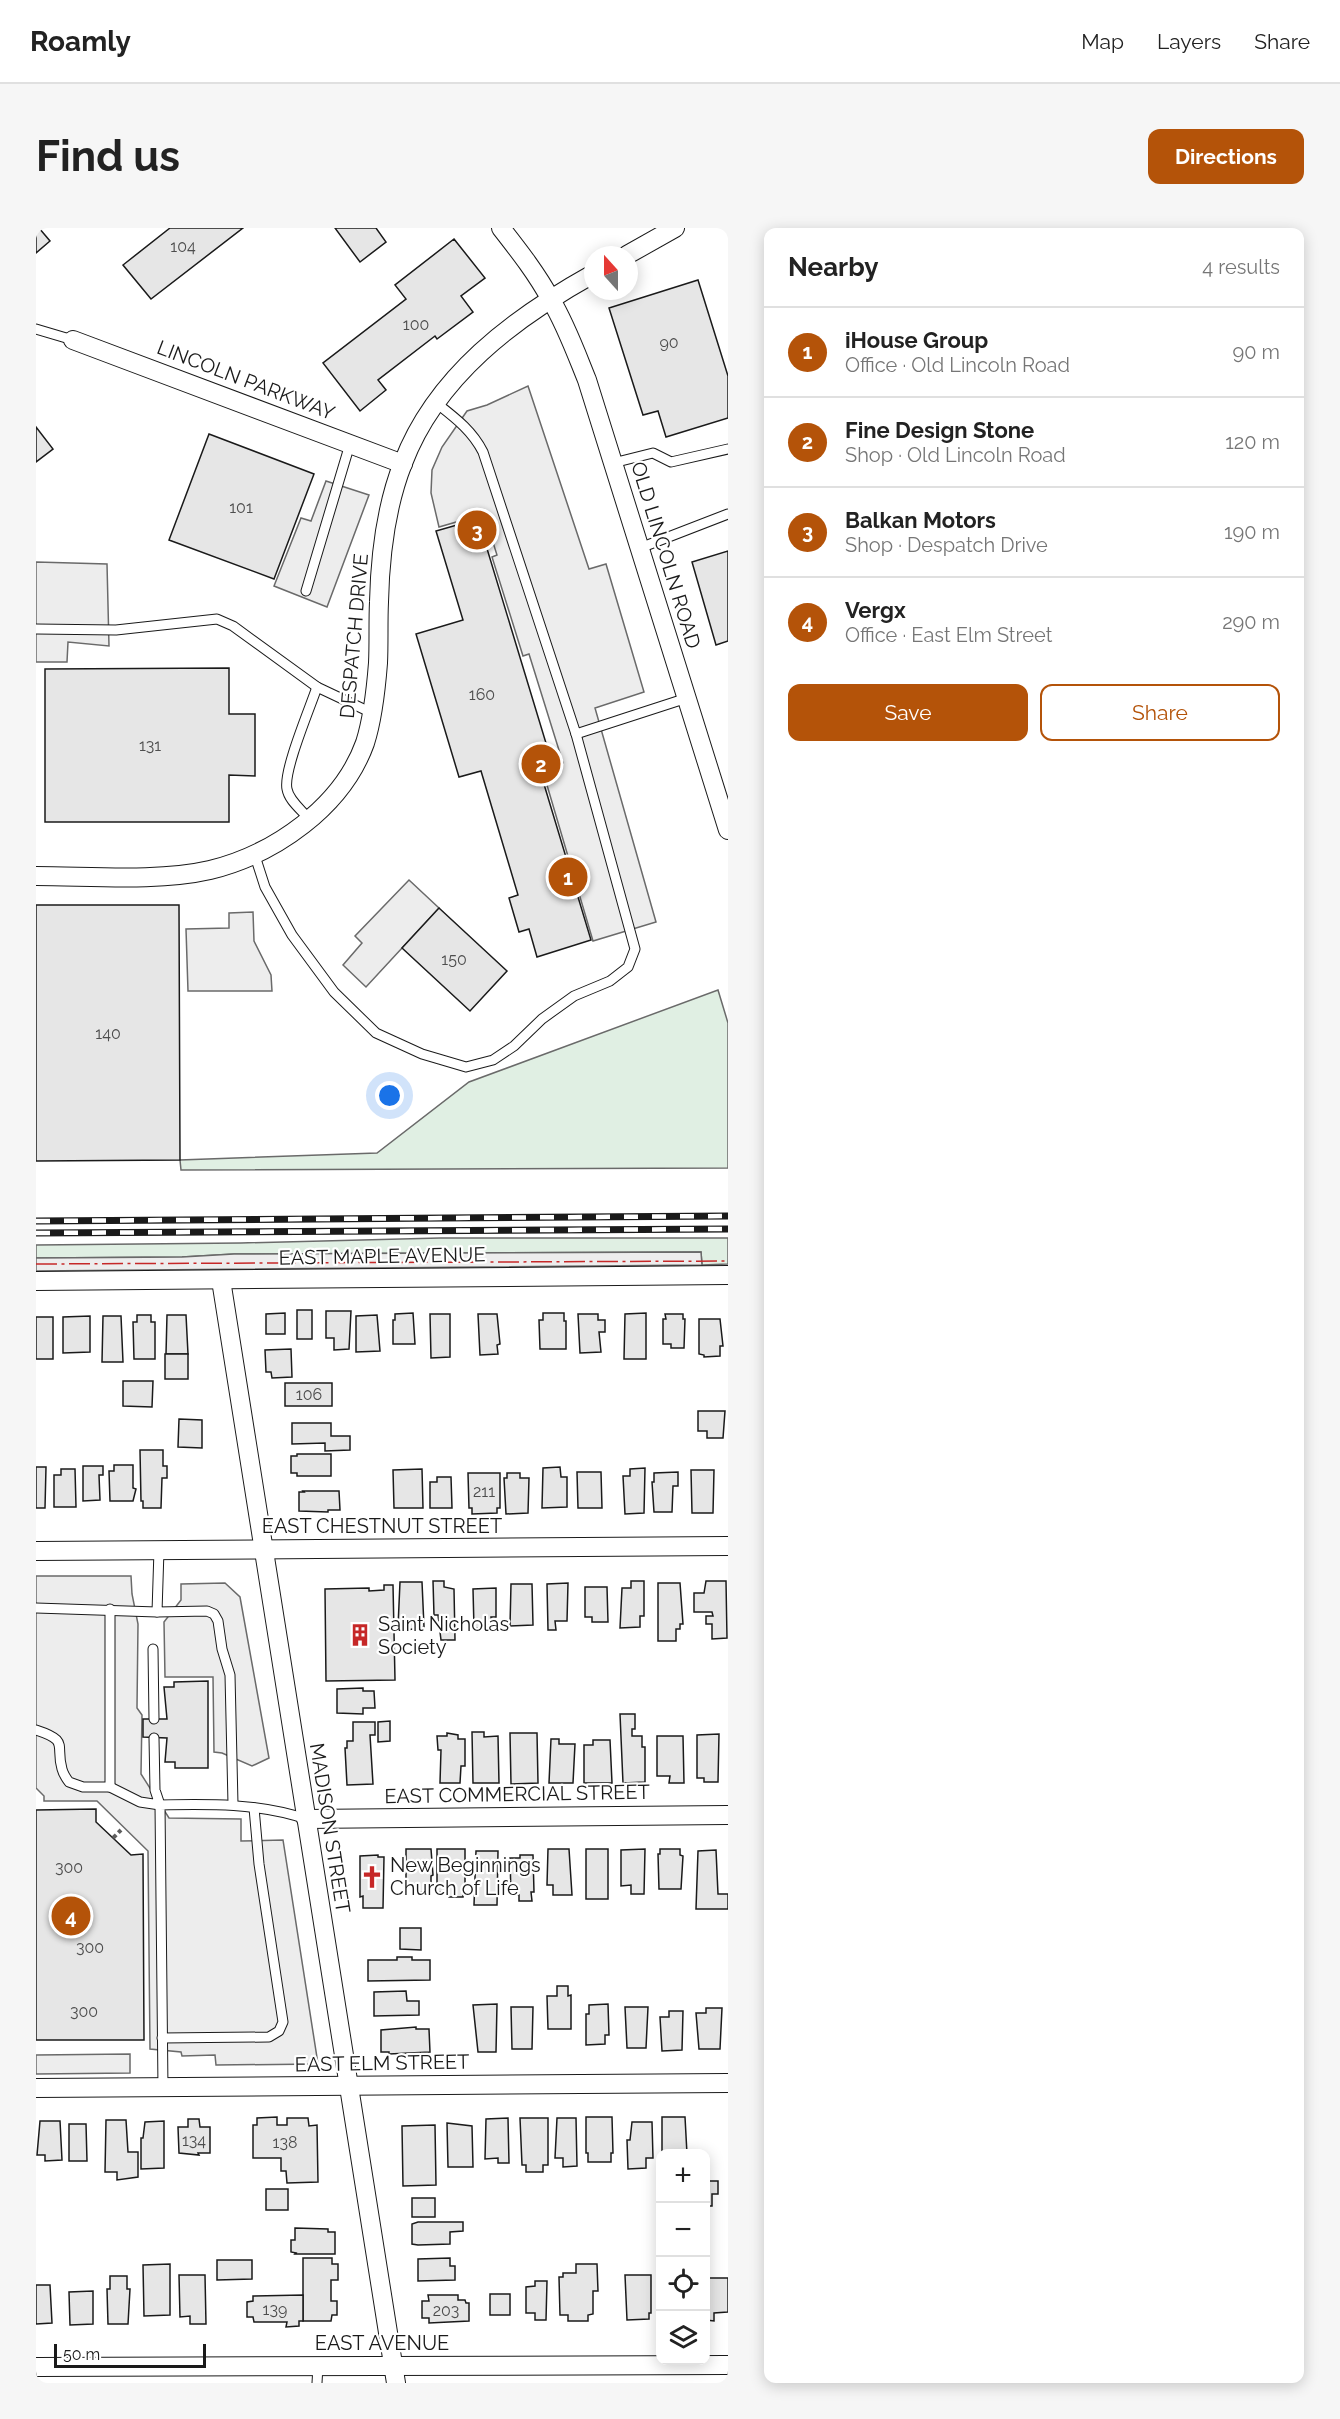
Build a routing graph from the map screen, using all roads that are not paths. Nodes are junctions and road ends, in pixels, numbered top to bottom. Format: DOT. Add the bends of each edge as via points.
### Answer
graph roads {
  1 [pos="501,228"];
  2 [pos="675,228"];
  3 [pos="638,249"];
  4 [pos="584,279"];
  5 [pos="550,298"];
  6 [pos="36,329"];
  7 [pos="73,340"];
  8 [pos="435,402"];
  9 [pos="350,444"];
  10 [pos="728,449"];
  11 [pos="614,463"];
  12 [pos="403,464"];
  13 [pos="728,514"];
  14 [pos="640,548"];
  15 [pos="306,591"];
  16 [pos="36,630"];
  17 [pos="317,687"];
  18 [pos="687,698"];
  19 [pos="372,713"];
  20 [pos="576,734"];
  21 [pos="309,819"];
  22 [pos="728,830"];
  23 [pos="254,853"];
  24 [pos="36,876"];
  25 [pos="728,1275"];
  26 [pos="221,1280"];
  27 [pos="36,1281"];
  28 [pos="728,1546"];
  29 [pos="159,1550"];
  30 [pos="264,1550"];
  31 [pos="36,1551"];
  32 [pos="36,1608"];
  33 [pos="110,1609"];
  34 [pos="157,1612"];
  35 [pos="153,1649"];
  36 [pos="154,1719"];
  37 [pos="36,1730"];
  38 [pos="154,1738"];
  39 [pos="110,1787"];
  40 [pos="233,1804"];
  41 [pos="160,1805"];
  42 [pos="254,1808"];
  43 [pos="728,1815"];
  44 [pos="306,1819"];
  45 [pos="162,2038"];
  46 [pos="728,2083"];
  47 [pos="349,2085"];
  48 [pos="36,2088"];
  49 [pos="163,2088"];
  50 [pos="728,2365"];
  51 [pos="36,2367"];
  52 [pos="394,2374"];
  53 [pos="317,2375"];
  1 -- 5 [label="street, OLD LINCOLN ROAD"];
  2 -- 3 [label="street"];
  4 -- 5 [label="street, DESPATCH DRIVE"];
  5 -- 8 [label="street, DESPATCH DRIVE" via="491,343"];
  5 -- 11 [label="street, OLD LINCOLN ROAD" via="588,380"];
  6 -- 7 [label="lane"];
  7 -- 9 [label="street, LINCOLN PARKWAY"];
  8 -- 12 [label="street, DESPATCH DRIVE"];
  8 -- 20 [label="lane" via="465,426 483,452"];
  9 -- 12 [label="street, LINCOLN PARKWAY"];
  9 -- 15 [label="lane"];
  10 -- 11 [label="lane" via="671,462 653,453"];
  11 -- 14 [label="street, OLD LINCOLN ROAD"];
  12 -- 19 [label="street, DESPATCH DRIVE" via="389,512 382,564"];
  13 -- 14 [label="lane"];
  14 -- 18 [label="street, OLD LINCOLN ROAD"];
  16 -- 17 [label="lane" via="116,630 217,619 233,626"];
  17 -- 19 [label="lane"];
  17 -- 21 [label="lane" via="288,773 287,789"];
  18 -- 20 [label="lane"];
  18 -- 22 [label="street, OLD LINCOLN ROAD"];
  19 -- 21 [label="street, DESPATCH DRIVE" via="354,768"];
  20 -- 23 [label="lane" via="635,949 628,967 610,981 574,996 493,1060 466,1067 422,1054 376,1033 334,992 292,935 265,887"];
  21 -- 23 [label="street, DESPATCH DRIVE"];
  23 -- 24 [label="street, DESPATCH DRIVE" via="211,870 178,874"];
  25 -- 26 [label="street, EAST MAPLE AVENUE"];
  26 -- 27 [label="street, EAST MAPLE AVENUE"];
  26 -- 30 [label="street, MADISON STREET"];
  28 -- 30 [label="street, EAST CHESTNUT STREET"];
  29 -- 30 [label="street, EAST CHESTNUT STREET"];
  29 -- 31 [label="street, EAST CHESTNUT STREET"];
  29 -- 34 [label="lane"];
  30 -- 44 [label="street, MADISON STREET"];
  32 -- 33 [label="lane"];
  33 -- 34 [label="lane"];
  33 -- 39 [label="lane"];
  34 -- 40 [label="lane" via="207,1611 218,1621 230,1675"];
  35 -- 36 [label="lane"];
  37 -- 39 [label="lane" via="53,1736 61,1746 62,1768 69,1782 83,1787"];
  38 -- 41 [label="lane" via="154,1790"];
  39 -- 41 [label="lane" via="140,1802"];
  40 -- 41 [label="lane"];
  40 -- 42 [label="lane"];
  41 -- 45 [label="lane"];
  42 -- 44 [label="lane" via="283,1811"];
  42 -- 45 [label="lane" via="284,2022 269,2037"];
  43 -- 44 [label="street, EAST COMMERCIAL STREET"];
  44 -- 47 [label="street, MADISON STREET"];
  45 -- 49 [label="lane"];
  46 -- 47 [label="street, EAST ELM STREET"];
  47 -- 49 [label="street, EAST ELM STREET"];
  47 -- 52 [label="street, MADISON STREET"];
  48 -- 49 [label="street, EAST ELM STREET"];
  50 -- 52 [label="street, EAST AVENUE"];
  51 -- 53 [label="street, EAST AVENUE"];
  52 -- 53 [label="street, EAST AVENUE"];
}
